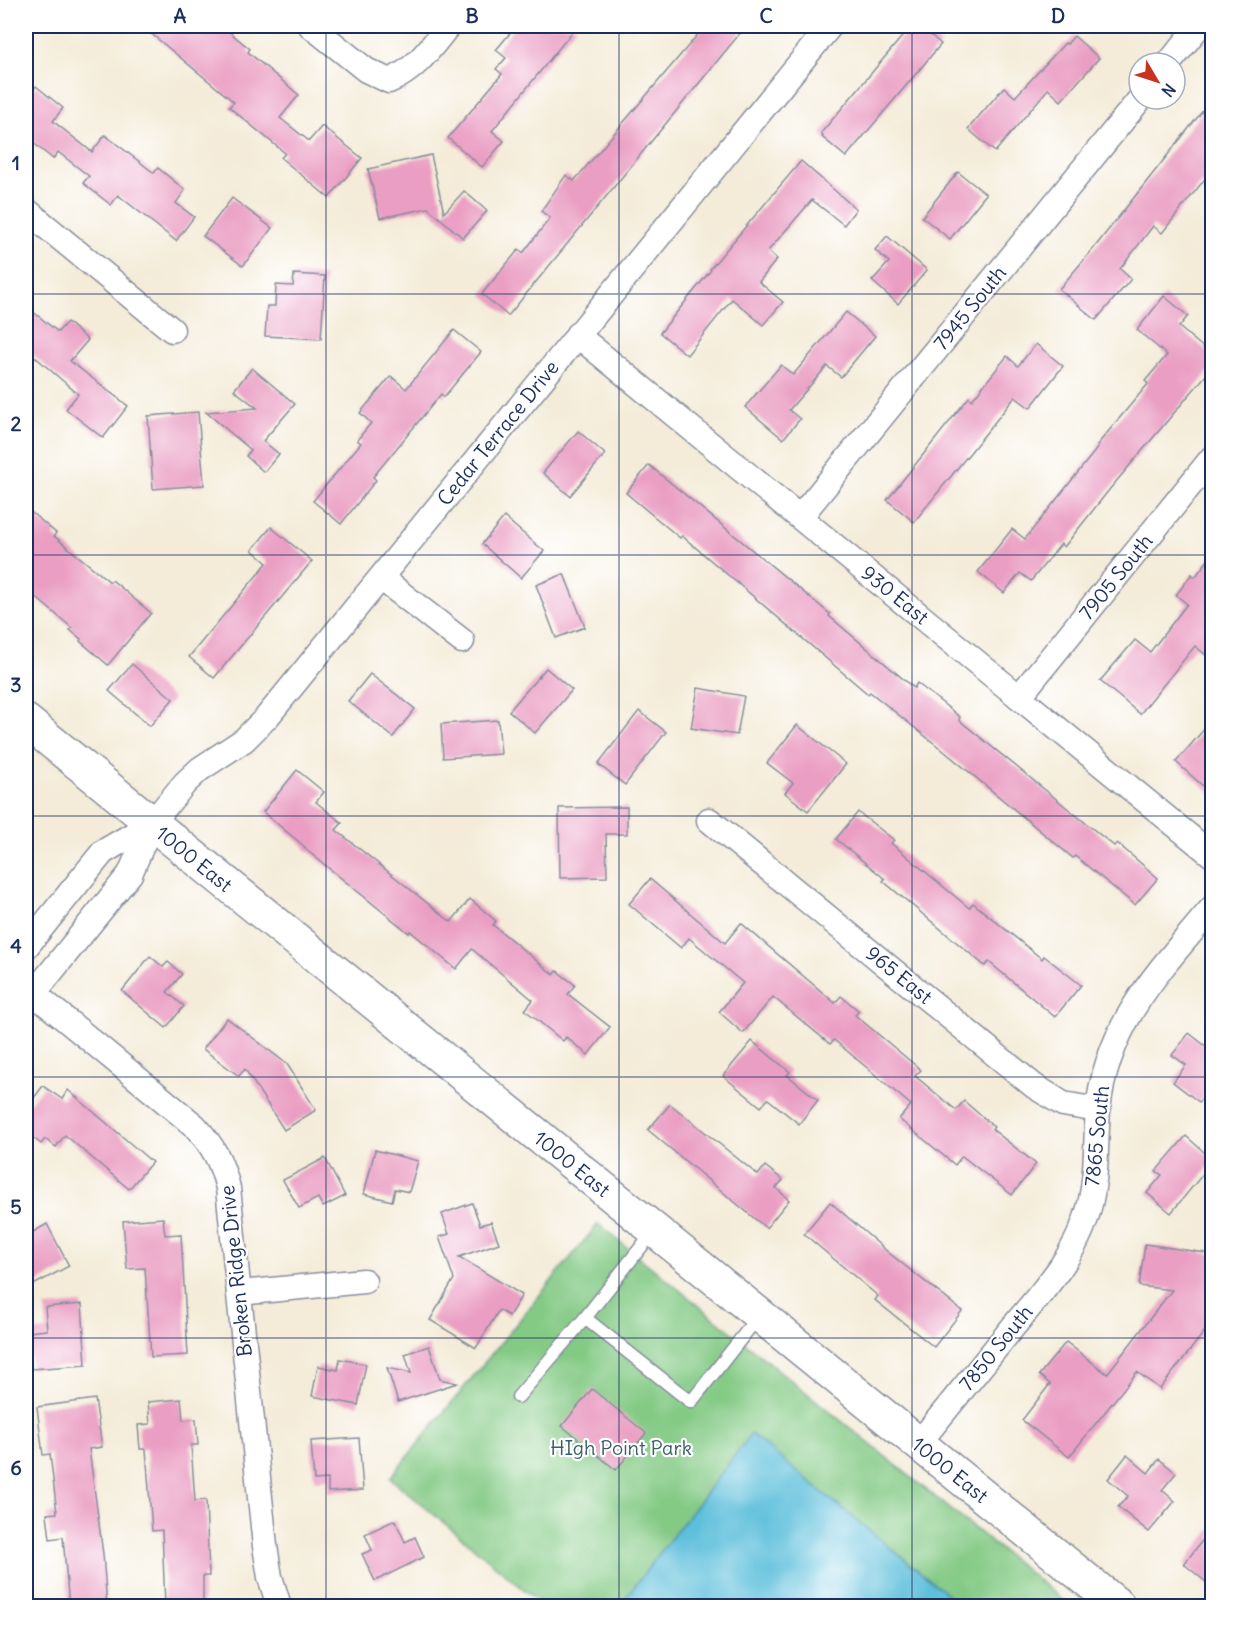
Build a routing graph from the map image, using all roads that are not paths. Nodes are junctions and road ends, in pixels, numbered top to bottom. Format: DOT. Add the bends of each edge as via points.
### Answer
graph roads {
  1 [pos="311,26"];
  2 [pos="448,26"];
  3 [pos="830,26"];
  4 [pos="1200,26"];
  5 [pos="1179,51"];
  6 [pos="1130,111"];
  7 [pos="26,210"];
  8 [pos="172,330"];
  9 [pos="577,335"];
  10 [pos="1212,458"];
  11 [pos="800,517"];
  12 [pos="381,578"];
  13 [pos="462,641"];
  14 [pos="1019,696"];
  15 [pos="26,721"];
  16 [pos="709,820"];
  17 [pos="150,824"];
  18 [pos="1212,855"];
  19 [pos="1212,908"];
  20 [pos="26,947"];
  21 [pos="28,995"];
  22 [pos="1098,1110"];
  23 [pos="654,1231"];
  24 [pos="1071,1251"];
  25 [pos="364,1281"];
  26 [pos="239,1293"];
  27 [pos="760,1315"];
  28 [pos="585,1318"];
  29 [pos="518,1397"];
  30 [pos="918,1444"];
  31 [pos="279,1606"];
  32 [pos="1119,1606"];
  1 -- 2 [label="street" via="366,70 389,81 412,67"];
  3 -- 9 [label="street, Cedar Terrace Drive"];
  4 -- 5 [label="street"];
  6 -- 11 [label="street, 7945 South"];
  7 -- 8 [label="street"];
  9 -- 11 [label="street, 930 East"];
  9 -- 12 [label="street, Cedar Terrace Drive"];
  10 -- 14 [label="street, 7905 South"];
  11 -- 14 [label="street, 930 East"];
  12 -- 13 [label="street"];
  12 -- 17 [label="street, Cedar Terrace Drive" via="267,717 244,740 200,769"];
  14 -- 18 [label="street, 930 East"];
  15 -- 17 [label="street, 1000 East"];
  16 -- 22 [label="street, 965 East" via="1034,1086 1063,1104"];
  17 -- 20 [label="street" via="103,852"];
  17 -- 21 [label="street" via="130,874"];
  17 -- 23 [label="street, 1000 East"];
  19 -- 22 [label="street, 7865 South" via="1132,1008 1115,1042"];
  21 -- 26 [label="street, Broken Ridge Drive" via="195,1126 212,1144 228,1188"];
  22 -- 24 [label="street, 7865 South" via="1094,1185 1086,1219"];
  23 -- 27 [label="street, 1000 East"];
  23 -- 28 [label="lane"];
  24 -- 30 [label="street, 7850 South"];
  25 -- 26 [label="street"];
  26 -- 31 [label="street, Broken Ridge Drive" via="265,1546"];
  27 -- 28 [label="lane" via="691,1402"];
  27 -- 30 [label="street, 1000 East"];
  28 -- 29 [label="lane"];
  30 -- 32 [label="street, 1000 East"];
}
